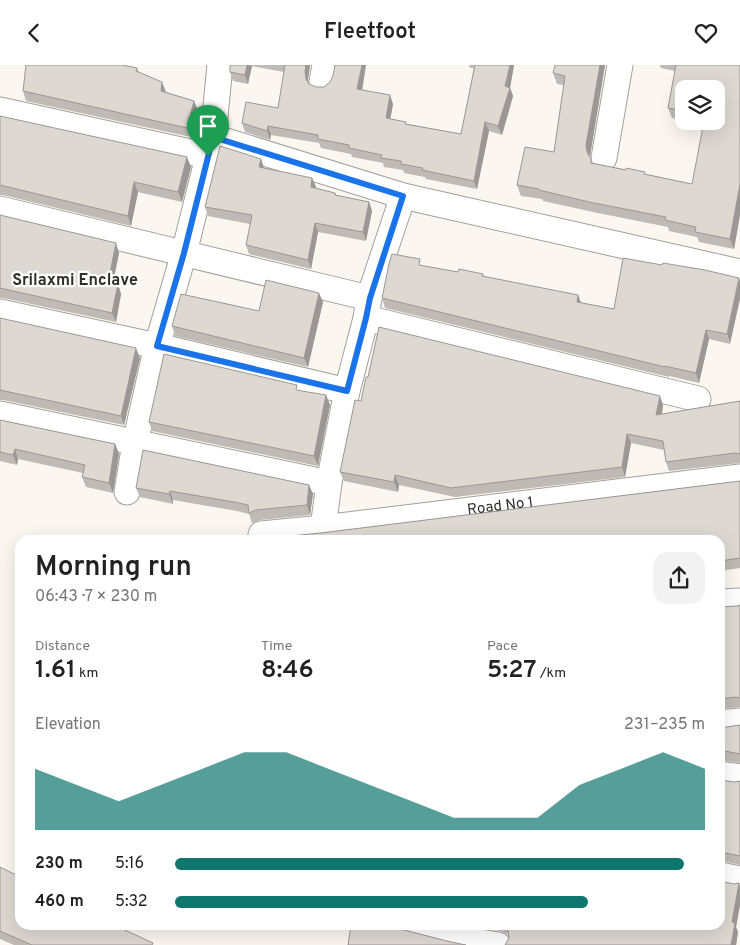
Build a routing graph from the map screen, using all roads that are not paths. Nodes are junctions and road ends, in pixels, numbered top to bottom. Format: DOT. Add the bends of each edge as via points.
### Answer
graph roads {
  1 [pos="220,65"];
  2 [pos="620,65"];
  3 [pos="0,109"];
  4 [pos="210,147"];
  5 [pos="604,158"];
  6 [pos="403,196"];
  7 [pos="0,209"];
  8 [pos="184,253"];
  9 [pos="740,272"];
  10 [pos="368,308"];
  11 [pos="0,312"];
  12 [pos="157,346"];
  13 [pos="347,391"];
  14 [pos="698,399"];
  15 [pos="0,414"];
  16 [pos="135,443"];
  17 [pos="740,477"];
  18 [pos="329,483"];
  19 [pos="127,493"];
  20 [pos="323,528"];
  21 [pos="261,534"];
  22 [pos="740,601"];
  23 [pos="725,602"];
  24 [pos="740,721"];
  25 [pos="725,722"];
  26 [pos="725,775"];
  27 [pos="740,777"];
  28 [pos="725,876"];
  29 [pos="740,879"];
  30 [pos="430,930"];
  31 [pos="458,936"];
  32 [pos="498,945"];
  1 -- 4 [label="street"];
  2 -- 5 [label="street"];
  3 -- 4 [label="street"];
  4 -- 6 [label="street"];
  4 -- 8 [label="street"];
  6 -- 9 [label="street"];
  6 -- 10 [label="street"];
  7 -- 8 [label="street"];
  8 -- 10 [label="street"];
  8 -- 12 [label="street"];
  10 -- 13 [label="street"];
  10 -- 14 [label="street"];
  11 -- 12 [label="street"];
  12 -- 13 [label="street"];
  12 -- 16 [label="street"];
  13 -- 18 [label="street"];
  15 -- 16 [label="street"];
  16 -- 18 [label="street"];
  16 -- 19 [label="street"];
  17 -- 20 [label="street, Road No 1"];
  18 -- 20 [label="street"];
  20 -- 21 [label="street, Road No 1"];
  22 -- 23 [label="street"];
  24 -- 25 [label="street"];
  26 -- 27 [label="street"];
  28 -- 29 [label="street"];
  30 -- 31 [label="street"];
  31 -- 32 [label="street"];
}
